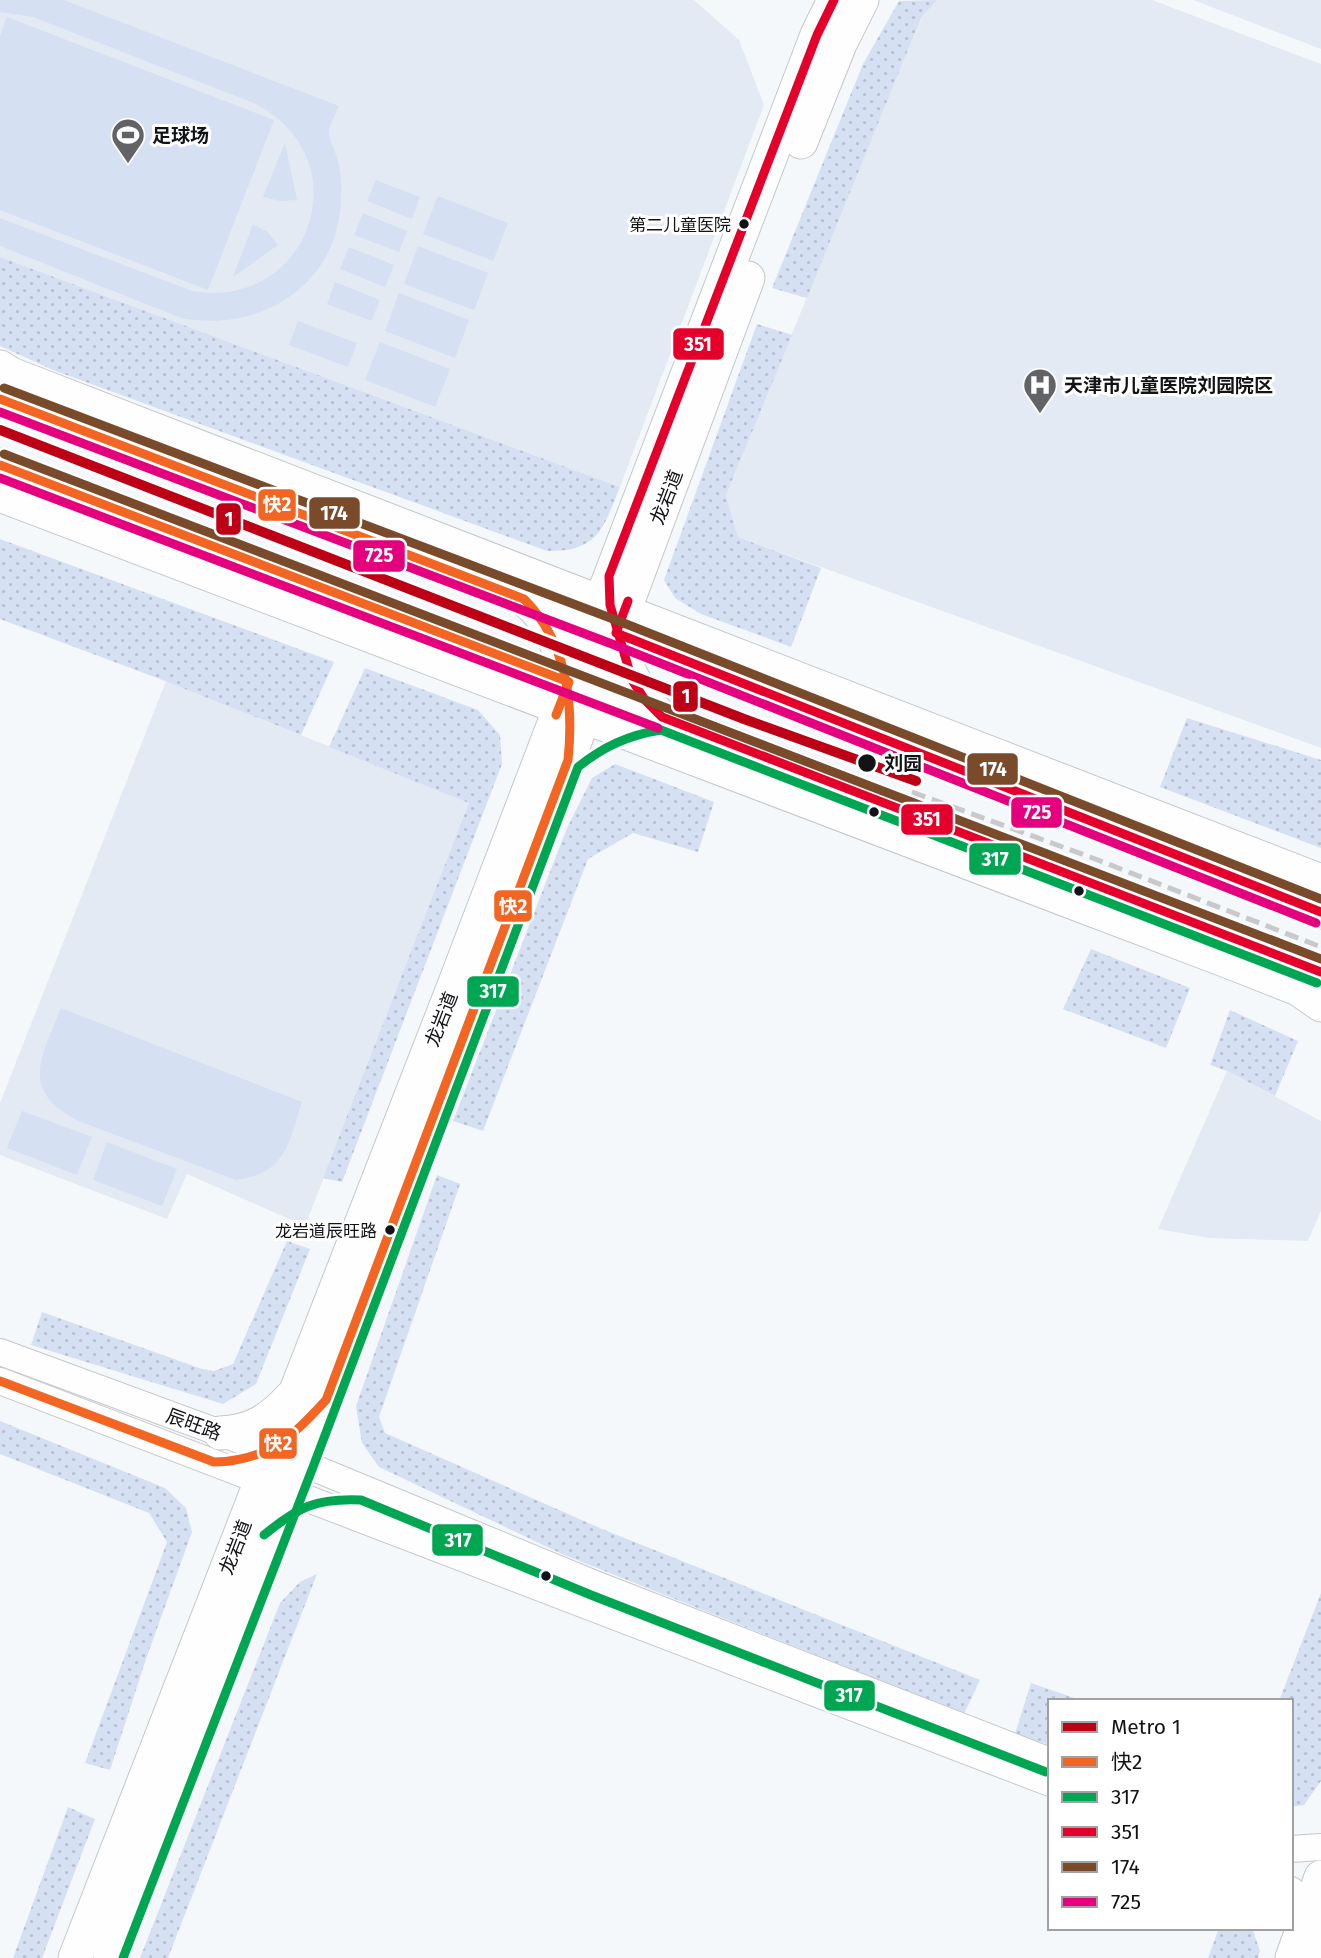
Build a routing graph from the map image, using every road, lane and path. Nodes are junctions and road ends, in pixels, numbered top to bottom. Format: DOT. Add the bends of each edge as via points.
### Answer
graph roads {
  1 [pos="837,6"];
  2 [pos="0,367"];
  3 [pos="0,399"];
  4 [pos="0,465"];
  5 [pos="0,495"];
  6 [pos="524,599"];
  7 [pos="608,608"];
  8 [pos="577,702"];
  9 [pos="662,718"];
  10 [pos="1047,866"];
  11 [pos="1321,881"];
  12 [pos="1086,909"];
  13 [pos="1321,912"];
  14 [pos="1321,972"];
  15 [pos="1321,1005"];
  16 [pos="0,1352"];
  17 [pos="0,1381"];
  18 [pos="311,1396"];
  19 [pos="217,1448"];
  20 [pos="281,1473"];
  21 [pos="1048,1760"];
  22 [pos="1048,1782"];
  23 [pos="1321,1847"];
  24 [pos="1293,1849"];
  25 [pos="1321,1877"];
  26 [pos="1300,1899"];
  27 [pos="1313,1955"];
  28 [pos="75,1958"];
  29 [pos="110,1958"];
  1 -- 7 [label="main road, 龙岩道" via="814,108"];
  2 -- 7 [label="main road"];
  3 -- 6 [label="main road"];
  4 -- 8 [label="main road"];
  5 -- 8 [label="main road"];
  6 -- 7 [label="main road"];
  6 -- 8 [label="main road" via="536,608 553,635"];
  7 -- 8 [label="main road, 龙岩道"];
  7 -- 9 [label="main road" via="632,680"];
  7 -- 11 [label="main road"];
  7 -- 13 [label="main road"];
  8 -- 9 [label="main road" via="639,720"];
  8 -- 12 [label="main road"];
  8 -- 18 [label="main road, 龙岩道"];
  8 -- 18 [label="main road, 龙岩道" via="568,760"];
  9 -- 10 [label="main road"];
  10 -- 12 [label="main road"];
  10 -- 14 [label="main road"];
  12 -- 15 [label="main road" via="1298,989"];
  16 -- 19 [label="street, 辰旺路"];
  17 -- 19 [label="street, 辰旺路"];
  18 -- 19 [label="main road"];
  18 -- 20 [label="main road, 龙岩道"];
  19 -- 20 [label="street, 辰旺路"];
  20 -- 21 [label="street, 辰旺路" via="364,1488 608,1589"];
  20 -- 22 [label="street, 辰旺路"];
  20 -- 28 [label="main road, 龙岩道" via="232,1554"];
  20 -- 29 [label="main road, 龙岩道"];
  23 -- 24 [label="street"];
  25 -- 26 [label="main road"];
  26 -- 27 [label="main road"];
}
